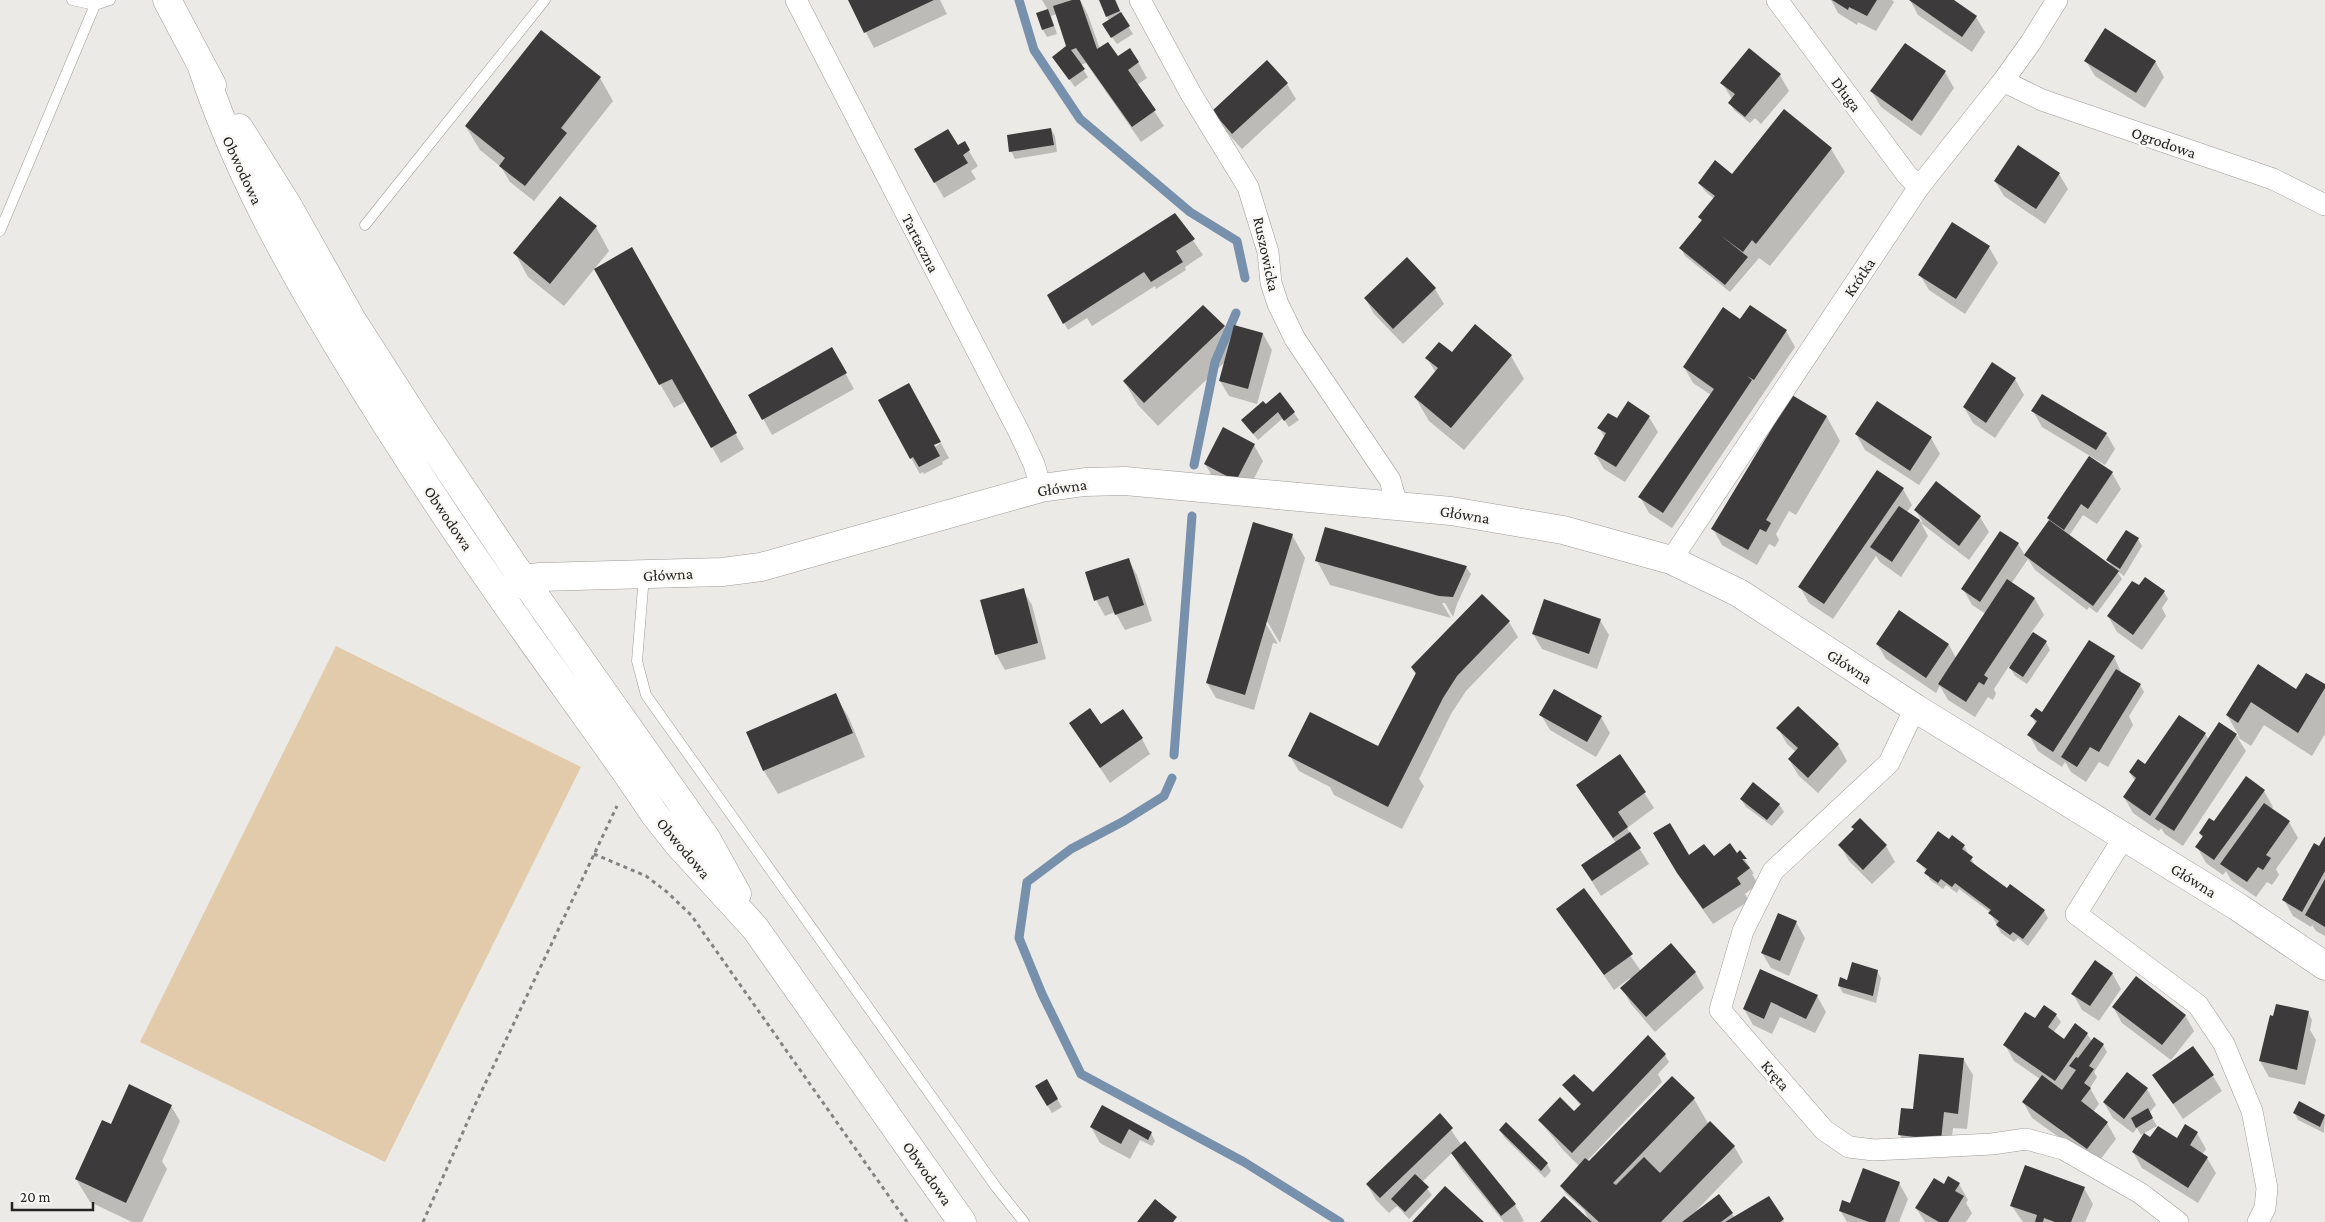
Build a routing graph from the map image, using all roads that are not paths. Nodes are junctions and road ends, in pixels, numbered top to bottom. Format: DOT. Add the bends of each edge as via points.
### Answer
graph roads {
  1 [pos="72,0"];
  2 [pos="110,0"];
  3 [pos="167,0"];
  4 [pos="545,0"];
  5 [pos="796,0"];
  6 [pos="1140,0"];
  7 [pos="1777,0"];
  8 [pos="2057,0"];
  9 [pos="95,5"];
  10 [pos="203,70"];
  11 [pos="2003,80"];
  12 [pos="1919,187"];
  13 [pos="2325,205"];
  14 [pos="365,225"];
  15 [pos="0,231"];
  16 [pos="1041,488"];
  17 [pos="1397,505"];
  18 [pos="1671,560"];
  19 [pos="644,576"];
  20 [pos="524,579"];
  21 [pos="500,594"];
  22 [pos="1914,708"];
  23 [pos="2124,837"];
  24 [pos="755,928"];
  25 [pos="2325,966"];
  26 [pos="962,1222"];
  27 [pos="1024,1222"];
  28 [pos="2178,1222"];
  29 [pos="2258,1222"];
  1 -- 9 [label="lane"];
  2 -- 9 [label="lane"];
  3 -- 10 [label="main road, Obwodowa"];
  4 -- 14 [label="lane"];
  5 -- 16 [label="street, Tartaczna" via="1020,434"];
  6 -- 17 [label="street, Ruszowicka" via="1186,86 1248,186 1268,252 1271,282 1295,338 1390,480"];
  7 -- 12 [label="street, Długa"];
  8 -- 11 [label="street, Krótka"];
  9 -- 15 [label="lane"];
  10 -- 20 [label="main road, Obwodowa" via="288,206 352,320"];
  10 -- 21 [label="main road, Obwodowa" via="221,122 247,180 306,294 388,429"];
  11 -- 12 [label="street, Krótka"];
  11 -- 13 [label="street, Ogrodowa" via="2042,100 2273,179"];
  12 -- 18 [label="street, Krótka"];
  16 -- 17 [label="main road, Główna" via="1125,481"];
  16 -- 19 [label="main road, Główna" via="761,566 722,572"];
  17 -- 18 [label="main road, Główna" via="1563,530"];
  18 -- 22 [label="main road, Główna" via="1739,593"];
  19 -- 20 [label="main road, Główna"];
  19 -- 27 [label="lane" via="637,661 646,695 990,1179"];
  20 -- 21 [label="main road"];
  20 -- 24 [label="main road, Obwodowa" via="706,838"];
  21 -- 24 [label="main road, Obwodowa" via="678,844"];
  22 -- 23 [label="main road, Główna"];
  22 -- 28 [label="street, Kręta" via="1888,763 1773,871 1743,931 1720,1010 1824,1130 1849,1147 1884,1150 2026,1139 2064,1149 2140,1193"];
  23 -- 25 [label="main road, Główna" via="2238,907"];
  23 -- 29 [label="street" via="2076,914 2198,1005 2224,1044 2252,1110 2267,1188 2265,1208"];
  24 -- 26 [label="main road, Obwodowa"];
}
